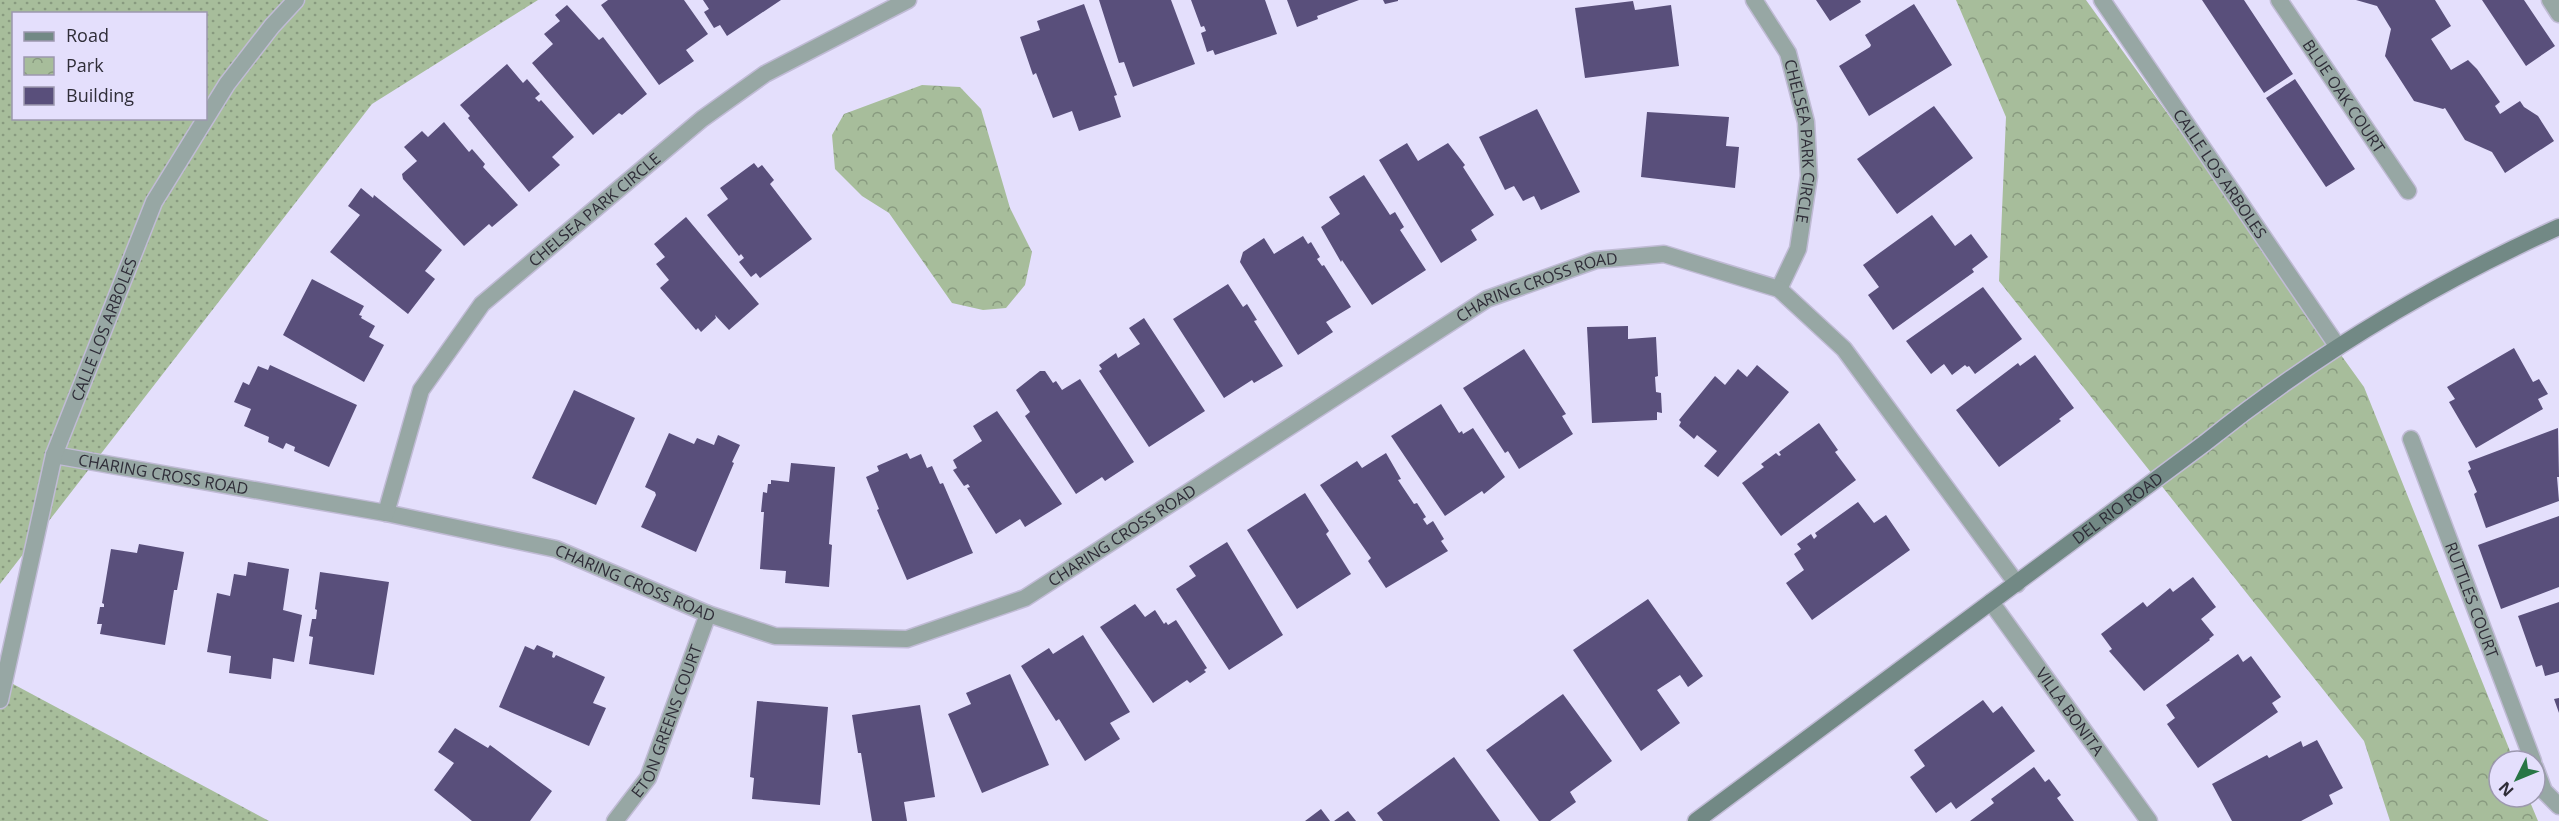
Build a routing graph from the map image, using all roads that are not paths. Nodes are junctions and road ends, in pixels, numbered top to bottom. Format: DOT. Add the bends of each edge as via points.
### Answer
graph roads {
  1 [pos="296,0"];
  2 [pos="908,0"];
  3 [pos="1754,0"];
  4 [pos="2102,0"];
  5 [pos="2279,0"];
  6 [pos="2550,0"];
  7 [pos="2559,14"];
  8 [pos="207,116"];
  9 [pos="205,120"];
  10 [pos="2408,191"];
  11 [pos="2559,227"];
  12 [pos="1779,290"];
  13 [pos="2338,347"];
  14 [pos="2411,439"];
  15 [pos="54,456"];
  16 [pos="386,513"];
  17 [pos="2017,584"];
  18 [pos="1991,602"];
  19 [pos="708,614"];
  20 [pos="0,700"];
  21 [pos="2528,749"];
  22 [pos="2547,794"];
  23 [pos="2559,806"];
  24 [pos="615,821"];
  25 [pos="1696,821"];
  26 [pos="2149,821"];
  1 -- 8 [label="street, CALLE LOS ARBOLES" via="227,84"];
  2 -- 16 [label="street, CHELSEA PARK CIRCLE" via="757,79 702,119 482,304 421,390"];
  3 -- 12 [label="street, CHELSEA PARK CIRCLE" via="1788,52 1806,122 1809,177 1802,226 1798,249"];
  4 -- 13 [label="street, CALLE LOS ARBOLES"];
  5 -- 10 [label="street, BLUE OAK COURT"];
  6 -- 7 [label="street"];
  9 -- 15 [label="street, CALLE LOS ARBOLES" via="154,202"];
  11 -- 13 [label="main road, DEL RIO ROAD" via="2503,252"];
  12 -- 17 [label="street, CHARING CROSS ROAD" via="1844,349"];
  12 -- 19 [label="street, CHARING CROSS ROAD" via="1664,254 1596,260 1487,299 1025,598 907,639 775,636"];
  13 -- 17 [label="main road, DEL RIO ROAD" via="2247,409"];
  14 -- 21 [label="street, RUTTLES COURT"];
  15 -- 16 [label="street, CHARING CROSS ROAD"];
  15 -- 20 [label="street, CALLE LOS ARBOLES"];
  16 -- 19 [label="street, CHARING CROSS ROAD" via="556,549"];
  17 -- 18 [label="main road, DEL RIO ROAD"];
  18 -- 25 [label="main road, DEL RIO ROAD"];
  18 -- 26 [label="street, VILLA BONITA"];
  19 -- 24 [label="street, ETON GREENS COURT" via="648,778"];
  22 -- 23 [label="street"];
}
